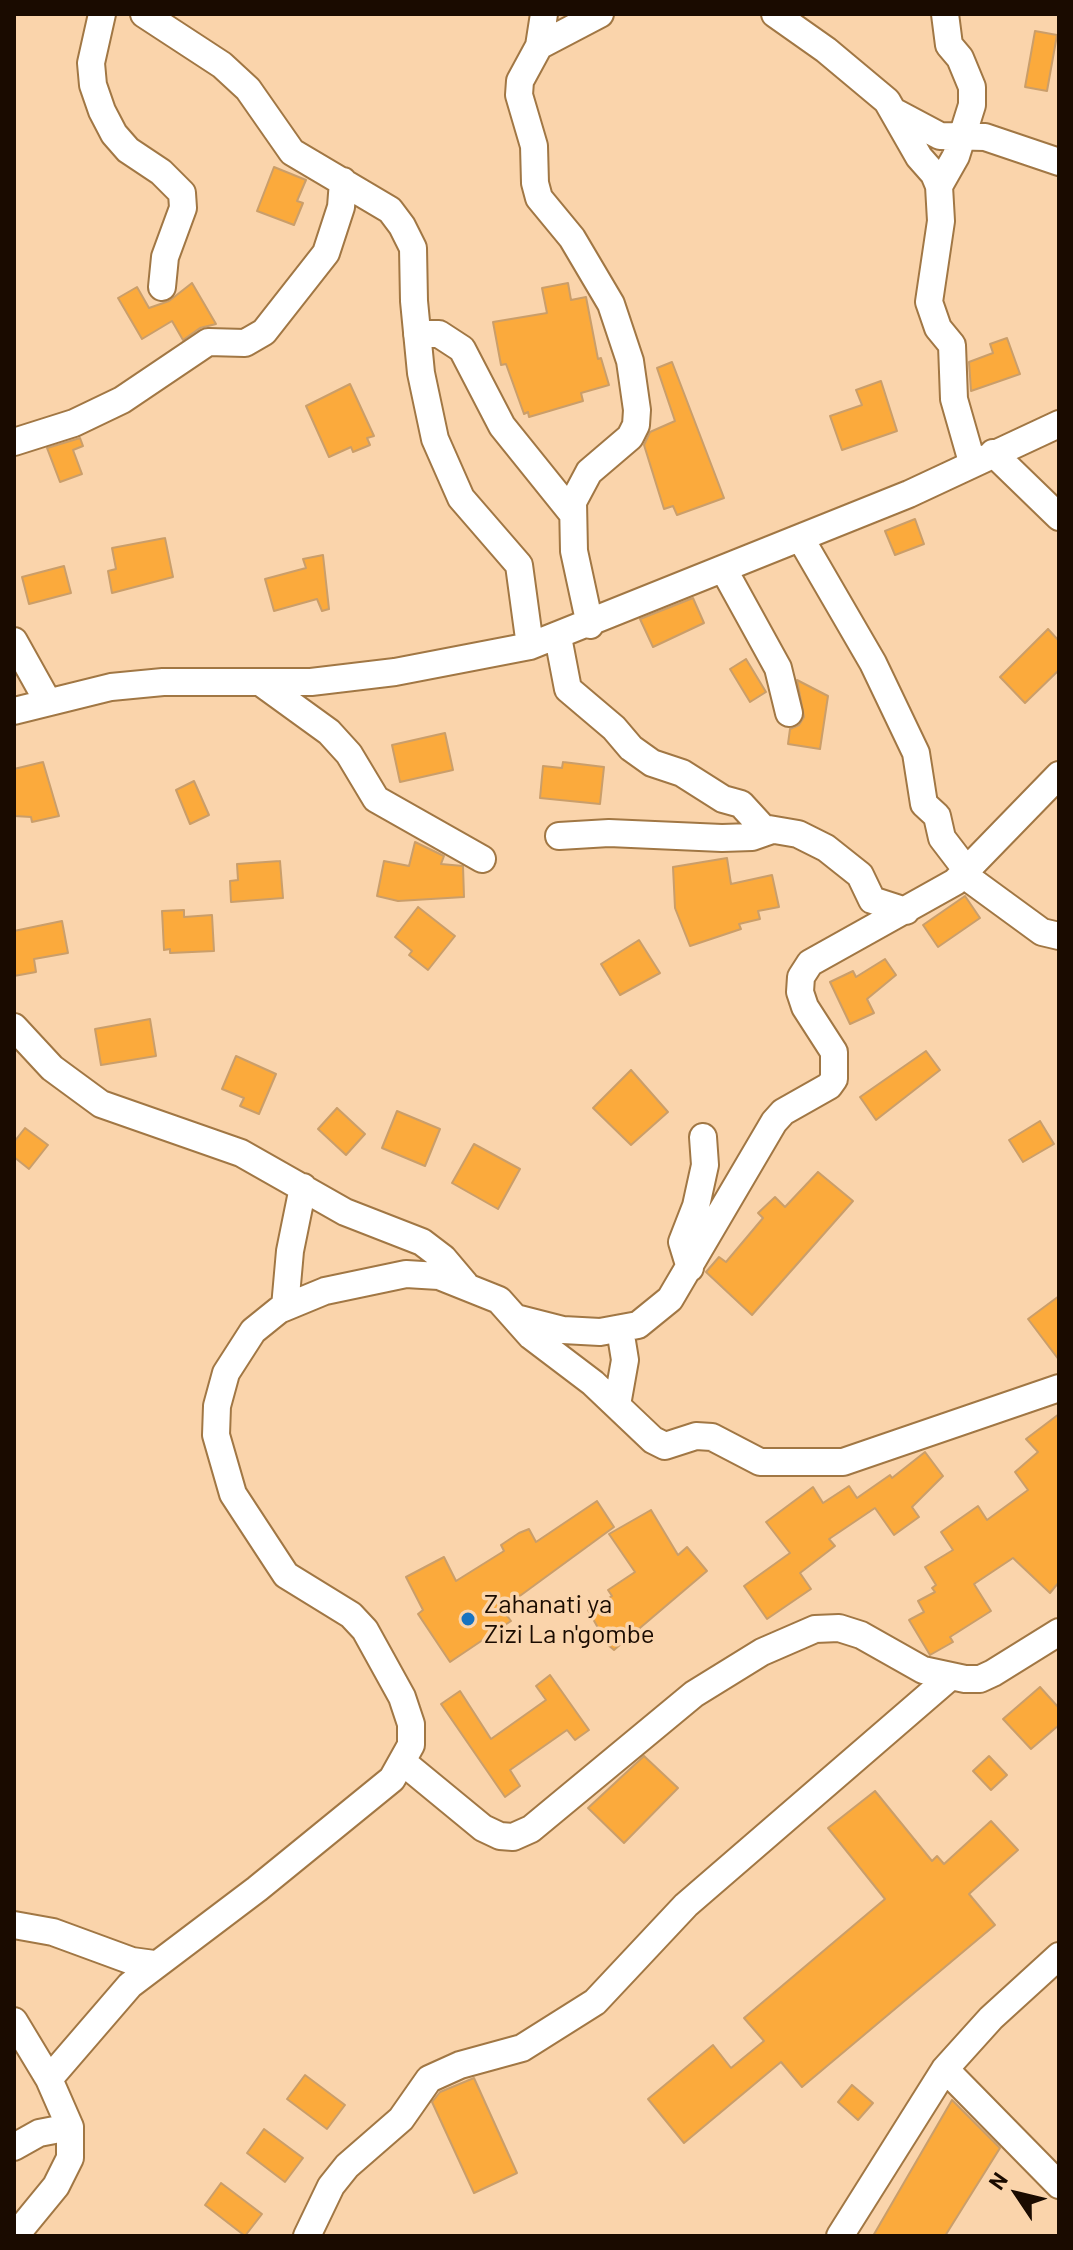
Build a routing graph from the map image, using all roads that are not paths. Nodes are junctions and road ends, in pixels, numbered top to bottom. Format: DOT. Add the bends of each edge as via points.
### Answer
graph roads {
  1 [pos="102,14"];
  2 [pos="144,14"];
  3 [pos="544,14"];
  4 [pos="600,14"];
  5 [pos="775,14"];
  6 [pos="945,14"];
  7 [pos="539,46"];
  8 [pos="893,111"];
  9 [pos="964,137"];
  10 [pos="1059,162"];
  11 [pos="343,181"];
  12 [pos="939,186"];
  13 [pos="162,287"];
  14 [pos="417,334"];
  15 [pos="1059,424"];
  16 [pos="14,442"];
  17 [pos="982,458"];
  18 [pos="572,513"];
  19 [pos="1059,517"];
  20 [pos="801,539"];
  21 [pos="724,570"];
  22 [pos="590,625"];
  23 [pos="558,637"];
  24 [pos="15,644"];
  25 [pos="530,646"];
  26 [pos="260,682"];
  27 [pos="48,702"];
  28 [pos="14,711"];
  29 [pos="789,713"];
  30 [pos="1059,775"];
  31 [pos="772,830"];
  32 [pos="559,836"];
  33 [pos="482,859"];
  34 [pos="966,873"];
  35 [pos="906,911"];
  36 [pos="1059,936"];
  37 [pos="14,1027"];
  38 [pos="703,1137"];
  39 [pos="303,1187"];
  40 [pos="690,1268"];
  41 [pos="467,1286"];
  42 [pos="285,1307"];
  43 [pos="516,1318"];
  44 [pos="620,1329"];
  45 [pos="1059,1388"];
  46 [pos="617,1405"];
  47 [pos="1059,1632"];
  48 [pos="950,1677"];
  49 [pos="404,1763"];
  50 [pos="14,1925"];
  51 [pos="1059,1956"];
  52 [pos="154,1964"];
  53 [pos="14,2021"];
  54 [pos="945,2069"];
  55 [pos="49,2079"];
  56 [pos="70,2127"];
  57 [pos="14,2147"];
  58 [pos="1059,2185"];
  59 [pos="15,2236"];
  60 [pos="307,2236"];
  61 [pos="840,2236"];
  1 -- 13 [label="street" via="91,63 102,111 128,150 182,193 183,208 165,257"];
  2 -- 11 [label="street" via="222,65 248,89 292,152"];
  3 -- 7 [label="street"];
  4 -- 7 [label="street"];
  5 -- 8 [label="street" via="826,50"];
  6 -- 9 [label="street" via="949,45 972,87"];
  7 -- 18 [label="street" via="520,81 519,95 534,146 539,198 572,238 611,304 630,361 637,410 630,437 589,472"];
  8 -- 9 [label="street" via="940,136"];
  8 -- 12 [label="street"];
  9 -- 10 [label="street" via="985,137"];
  9 -- 12 [label="street"];
  11 -- 14 [label="street" via="390,210 413,248"];
  11 -- 16 [label="street" via="341,207 326,253 264,332 245,343 208,342 122,400 74,423"];
  12 -- 17 [label="street" via="941,221 929,302 938,328 952,345 954,399"];
  14 -- 18 [label="street" via="439,334 462,349 502,426"];
  14 -- 25 [label="street" via="435,439 461,498 519,565"];
  15 -- 17 [label="street"];
  17 -- 19 [label="street"];
  17 -- 20 [label="street"];
  18 -- 22 [label="street" via="574,551"];
  20 -- 21 [label="street"];
  20 -- 34 [label="street" via="873,663 922,769 924,804 937,816 942,838"];
  21 -- 22 [label="street"];
  21 -- 29 [label="street" via="778,668"];
  22 -- 23 [label="street"];
  23 -- 25 [label="street"];
  23 -- 31 [label="street" via="568,689 631,748 741,804 758,825"];
  24 -- 27 [label="street"];
  25 -- 26 [label="street" via="395,672"];
  26 -- 27 [label="street" via="163,682"];
  26 -- 33 [label="street" via="329,732 376,799"];
  27 -- 28 [label="street"];
  30 -- 34 [label="street"];
  31 -- 32 [label="street" via="752,837"];
  31 -- 35 [label="street" via="798,834 826,848 860,875 872,900"];
  34 -- 35 [label="street"];
  34 -- 36 [label="street" via="1042,932"];
  35 -- 40 [label="street" via="810,963 801,977 805,1007 834,1052 834,1079 774,1122"];
  37 -- 39 [label="street" via="52,1068 101,1104 241,1153"];
  38 -- 40 [label="street" via="705,1165 682,1242"];
  39 -- 41 [label="street" via="345,1212 422,1242"];
  39 -- 42 [label="street"];
  40 -- 44 [label="street" via="670,1299 651,1316"];
  41 -- 42 [label="street" via="439,1276 406,1274 325,1291"];
  41 -- 43 [label="street" via="499,1300"];
  42 -- 49 [label="street" via="253,1331 226,1373 216,1435 233,1494 268,1551 286,1575 351,1615 384,1661 411,1724"];
  43 -- 44 [label="street" via="563,1330"];
  43 -- 46 [label="street" via="540,1344"];
  44 -- 46 [label="street" via="625,1360"];
  45 -- 46 [label="street" via="874,1454 818,1464 760,1462 712,1437 665,1446"];
  47 -- 48 [label="street" via="980,1679"];
  48 -- 49 [label="street" via="923,1670 861,1635 839,1628 815,1629 762,1652 694,1694 531,1829 513,1837 483,1828"];
  48 -- 60 [label="street" via="686,1905 595,2002 522,2048 429,2079 401,2119 331,2186"];
  49 -- 52 [label="street" via="392,1779 257,1889"];
  50 -- 52 [label="street"];
  51 -- 54 [label="street"];
  52 -- 55 [label="street" via="99,2018"];
  53 -- 55 [label="street"];
  54 -- 58 [label="street"];
  54 -- 61 [label="street"];
  55 -- 56 [label="street"];
  56 -- 57 [label="street" via="39,2133"];
  56 -- 59 [label="street" via="70,2158 63,2172"];
}
